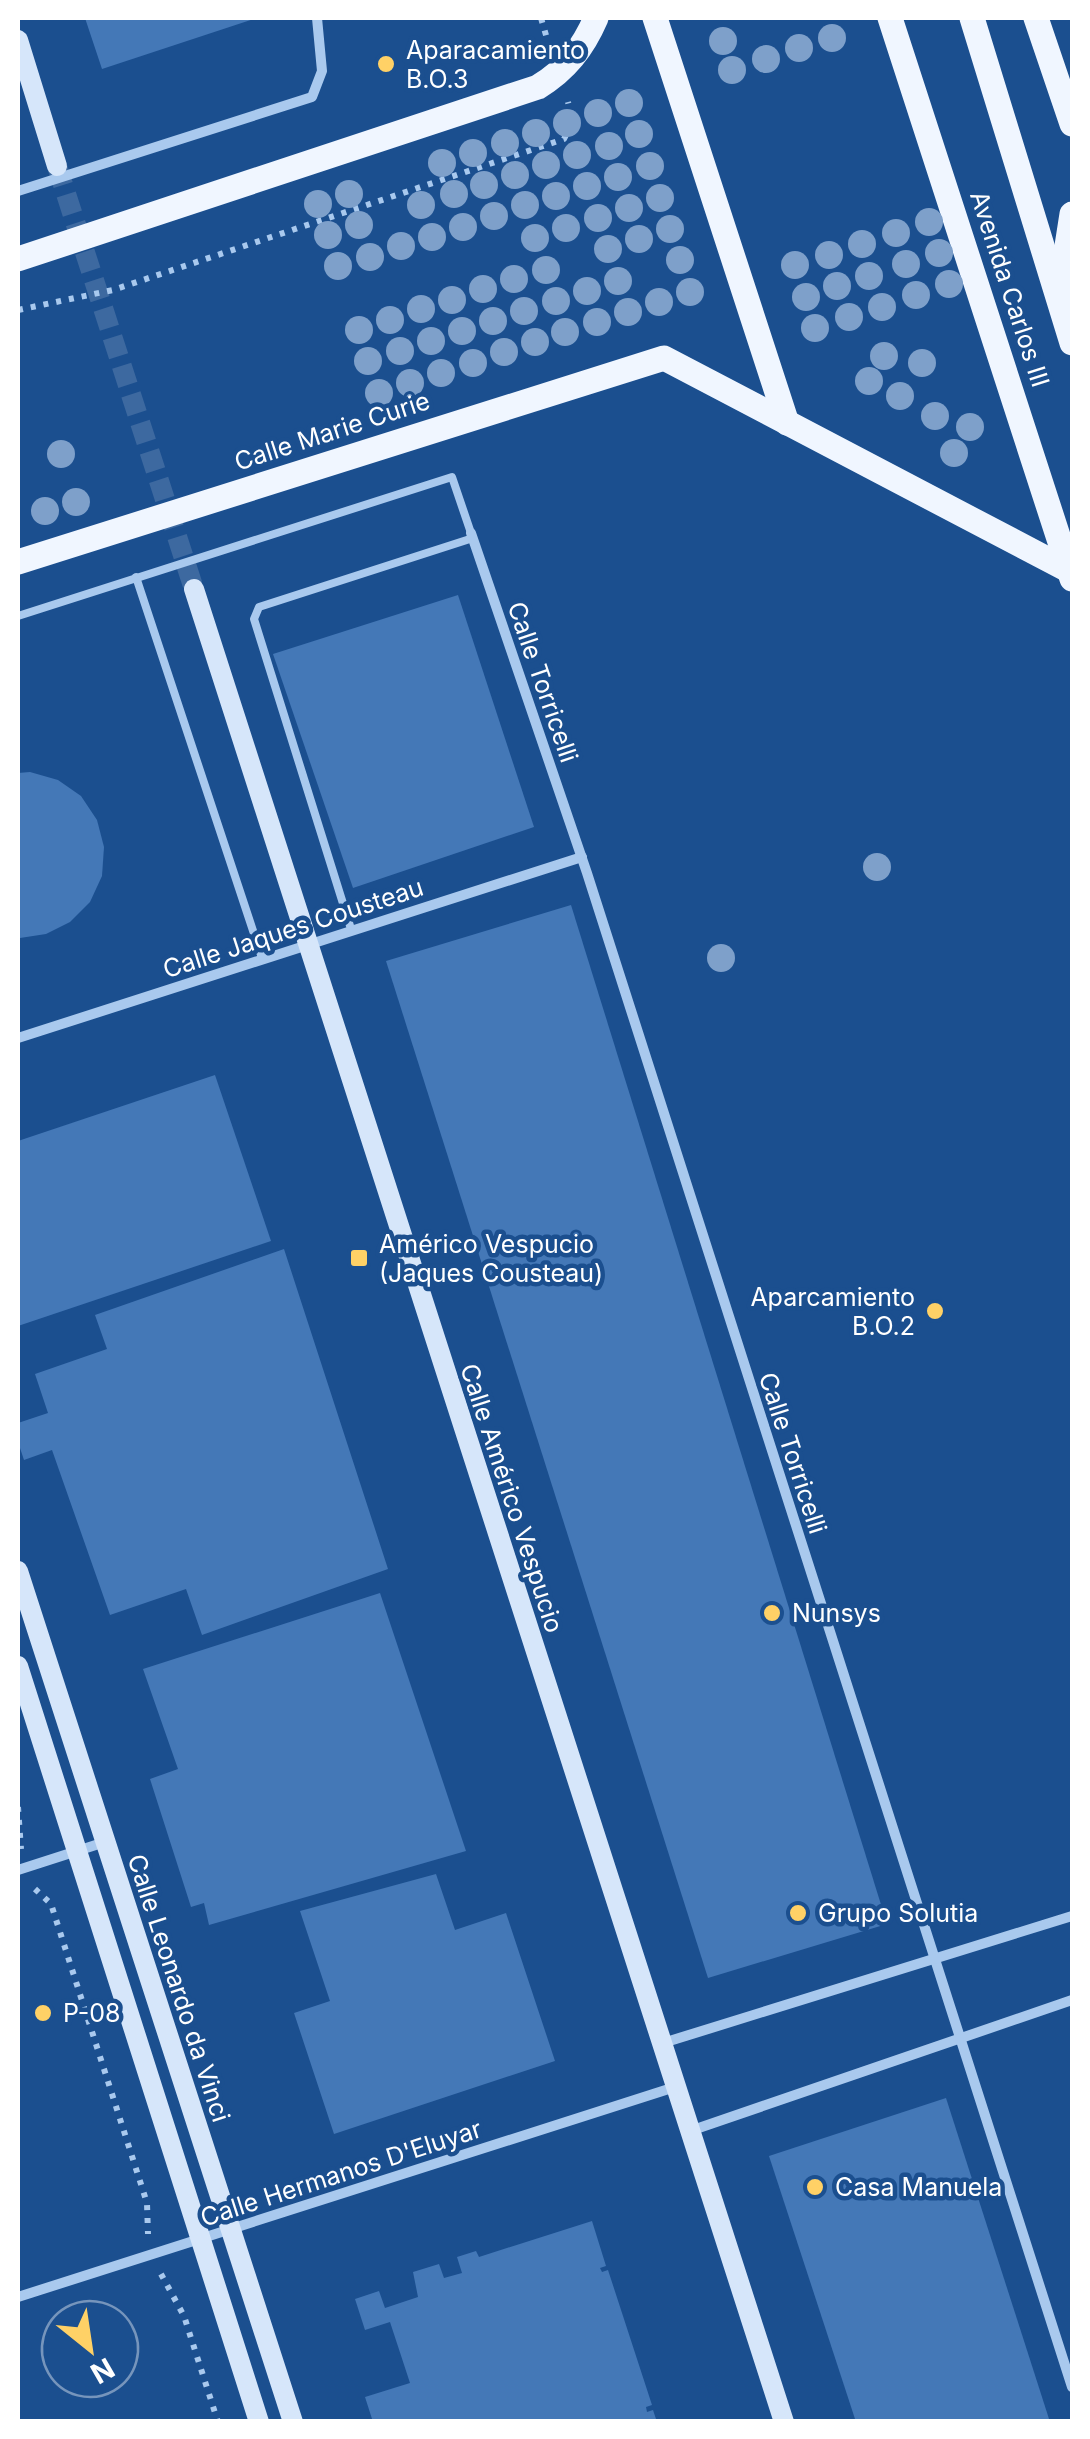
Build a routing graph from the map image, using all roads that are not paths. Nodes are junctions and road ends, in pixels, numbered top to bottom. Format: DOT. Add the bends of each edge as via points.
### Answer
graph roads {
  1 [pos="316,18"];
  2 [pos="596,18"];
  3 [pos="654,18"];
  4 [pos="890,18"];
  5 [pos="972,18"];
  6 [pos="1036,18"];
  7 [pos="18,40"];
  8 [pos="1072,124"];
  9 [pos="57,166"];
  10 [pos="18,192"];
  11 [pos="1072,214"];
  12 [pos="18,259"];
  13 [pos="1059,296"];
  14 [pos="1072,343"];
  15 [pos="787,423"];
  16 [pos="472,536"];
  17 [pos="18,562"];
  18 [pos="1072,573"];
  19 [pos="136,578"];
  20 [pos="194,588"];
  21 [pos="18,616"];
  22 [pos="582,857"];
  23 [pos="351,930"];
  24 [pos="308,944"];
  25 [pos="262,958"];
  26 [pos="18,1038"];
  27 [pos="18,1571"];
  28 [pos="18,1666"];
  29 [pos="105,1842"];
  30 [pos="77,1852"];
  31 [pos="18,1870"];
  32 [pos="1072,1916"];
  33 [pos="933,1959"];
  34 [pos="1072,2000"];
  35 [pos="959,2039"];
  36 [pos="662,2043"];
  37 [pos="676,2087"];
  38 [pos="690,2130"];
  39 [pos="231,2230"];
  40 [pos="201,2239"];
  41 [pos="18,2297"];
  42 [pos="1072,2387"];
  43 [pos="259,2422"];
  44 [pos="293,2422"];
  45 [pos="784,2422"];
  1 -- 10 [label="street" via="322,72 312,98"];
  2 -- 12 [label="main road" via="585,43 538,87"];
  3 -- 15 [label="main road"];
  4 -- 18 [label="main road, Avenida Carlos III"];
  5 -- 13 [label="main road, Avenida Carlos III"];
  6 -- 8 [label="main road"];
  7 -- 9 [label="street"];
  11 -- 13 [label="main road"];
  13 -- 14 [label="main road, Avenida Carlos III"];
  15 -- 17 [label="main road, Calle Marie Curie" via="664,358"];
  15 -- 18 [label="main road"];
  16 -- 19 [label="lane" via="452,477"];
  16 -- 22 [label="street, Calle Torricelli"];
  16 -- 23 [label="lane" via="290,595 259,607 254,619"];
  19 -- 21 [label="lane"];
  19 -- 25 [label="lane"];
  20 -- 24 [label="street, Calle Américo Vespucio"];
  22 -- 23 [label="street, Calle Jaques Cousteau"];
  22 -- 33 [label="street, Calle Torricelli"];
  23 -- 24 [label="street, Calle Jaques Cousteau"];
  24 -- 25 [label="street, Calle Jaques Cousteau"];
  24 -- 36 [label="street, Calle Américo Vespucio"];
  25 -- 26 [label="street, Calle Jaques Cousteau"];
  27 -- 29 [label="street, Calle Leonardo da Vinci"];
  28 -- 30 [label="street"];
  29 -- 30 [label="street"];
  29 -- 39 [label="street, Calle Leonardo da Vinci"];
  30 -- 31 [label="street"];
  30 -- 40 [label="street"];
  32 -- 33 [label="street"];
  33 -- 35 [label="street, Calle Torricelli"];
  33 -- 36 [label="street"];
  34 -- 35 [label="street"];
  35 -- 38 [label="street"];
  35 -- 42 [label="street, Calle Torricelli"];
  36 -- 37 [label="street, Calle Américo Vespucio"];
  37 -- 38 [label="street, Calle Américo Vespucio"];
  37 -- 39 [label="street, Calle Hermanos D'Eluyar"];
  38 -- 45 [label="street, Calle Américo Vespucio"];
  39 -- 40 [label="street, Calle Hermanos D'Eluyar"];
  39 -- 44 [label="street, Calle Leonardo da Vinci"];
  40 -- 41 [label="street, Calle Hermanos D'Eluyar"];
  40 -- 43 [label="street"];
}
